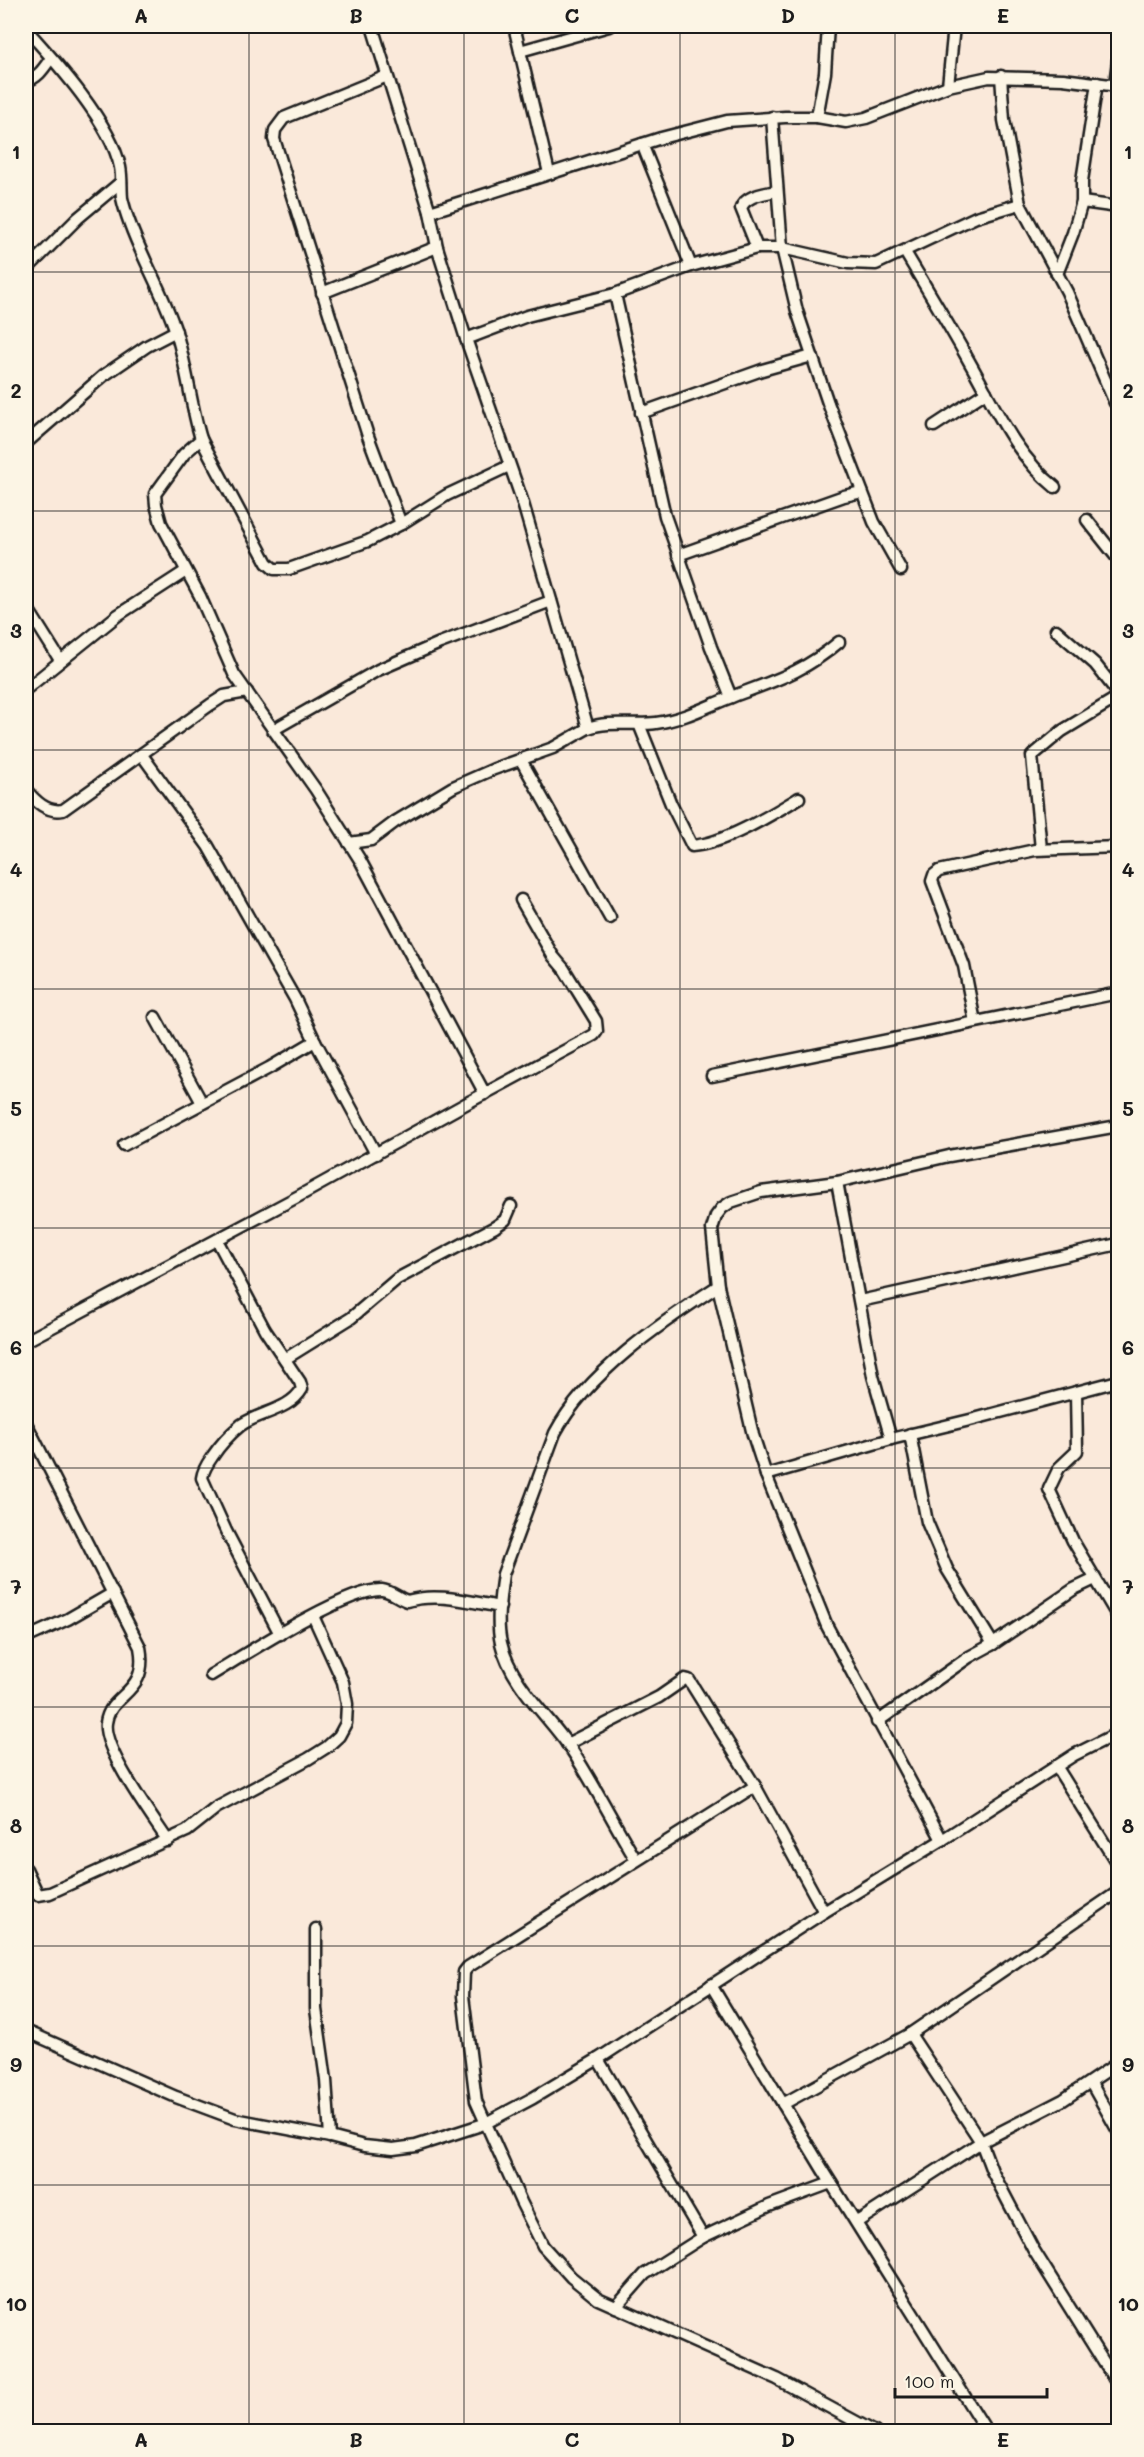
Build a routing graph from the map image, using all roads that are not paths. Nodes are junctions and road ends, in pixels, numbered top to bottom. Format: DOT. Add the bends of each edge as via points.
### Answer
graph roads {
  1 [pos="372,26"];
  2 [pos="514,26"];
  3 [pos="609,26"];
  4 [pos="828,26"];
  5 [pos="954,26"];
  6 [pos="26,29"];
  7 [pos="520,51"];
  8 [pos="51,58"];
  9 [pos="1119,60"];
  10 [pos="387,76"];
  11 [pos="1001,76"];
  12 [pos="26,81"];
  13 [pos="1097,83"];
  14 [pos="948,86"];
  15 [pos="1117,86"];
  16 [pos="772,117"];
  17 [pos="817,117"];
  18 [pos="642,144"];
  19 [pos="549,173"];
  20 [pos="121,182"];
  21 [pos="776,191"];
  22 [pos="1082,202"];
  23 [pos="1020,204"];
  24 [pos="1119,207"];
  25 [pos="430,212"];
  26 [pos="437,247"];
  27 [pos="757,248"];
  28 [pos="782,248"];
  29 [pos="905,252"];
  30 [pos="691,266"];
  31 [pos="26,270"];
  32 [pos="1057,274"];
  33 [pos="322,294"];
  34 [pos="615,294"];
  35 [pos="176,331"];
  36 [pos="466,339"];
  37 [pos="812,356"];
  38 [pos="986,392"];
  39 [pos="1115,403"];
  40 [pos="640,413"];
  41 [pos="934,426"];
  42 [pos="201,439"];
  43 [pos="26,443"];
  44 [pos="509,466"];
  45 [pos="1055,487"];
  46 [pos="862,492"];
  47 [pos="1087,520"];
  48 [pos="401,524"];
  49 [pos="678,555"];
  50 [pos="1119,560"];
  51 [pos="901,570"];
  52 [pos="186,571"];
  53 [pos="551,601"];
  54 [pos="26,606"];
  55 [pos="1056,630"];
  56 [pos="839,642"];
  57 [pos="60,660"];
  58 [pos="234,675"];
  59 [pos="26,689"];
  60 [pos="247,692"];
  61 [pos="1119,693"];
  62 [pos="224,696"];
  63 [pos="731,697"];
  64 [pos="1119,697"];
  65 [pos="639,724"];
  66 [pos="588,728"];
  67 [pos="273,730"];
  68 [pos="142,755"];
  69 [pos="521,760"];
  70 [pos="26,790"];
  71 [pos="799,798"];
  72 [pos="371,840"];
  73 [pos="349,843"];
  74 [pos="1119,847"];
  75 [pos="1041,849"];
  76 [pos="360,860"];
  77 [pos="521,900"];
  78 [pos="610,918"];
  79 [pos="1119,993"];
  80 [pos="155,1017"];
  81 [pos="975,1022"];
  82 [pos="315,1041"];
  83 [pos="712,1076"];
  84 [pos="485,1094"];
  85 [pos="202,1103"];
  86 [pos="1119,1126"];
  87 [pos="124,1145"];
  88 [pos="376,1154"];
  89 [pos="837,1182"];
  90 [pos="511,1206"];
  91 [pos="217,1240"];
  92 [pos="1119,1244"];
  93 [pos="718,1286"];
  94 [pos="860,1301"];
  95 [pos="26,1341"];
  96 [pos="285,1359"];
  97 [pos="1119,1381"];
  98 [pos="1076,1392"];
  99 [pos="26,1423"];
  100 [pos="910,1434"];
  101 [pos="891,1438"];
  102 [pos="766,1475"];
  103 [pos="1095,1579"];
  104 [pos="113,1593"];
  105 [pos="500,1607"];
  106 [pos="313,1616"];
  107 [pos="1119,1617"];
  108 [pos="280,1634"];
  109 [pos="26,1638"];
  110 [pos="993,1644"];
  111 [pos="211,1675"];
  112 [pos="877,1722"];
  113 [pos="1119,1733"];
  114 [pos="567,1744"];
  115 [pos="1056,1766"];
  116 [pos="755,1786"];
  117 [pos="942,1840"];
  118 [pos="168,1841"];
  119 [pos="636,1860"];
  120 [pos="1119,1866"];
  121 [pos="26,1869"];
  122 [pos="1119,1892"];
  123 [pos="824,1911"];
  124 [pos="316,1929"];
  125 [pos="711,1985"];
  126 [pos="26,2031"];
  127 [pos="910,2034"];
  128 [pos="598,2059"];
  129 [pos="1119,2063"];
  130 [pos="1091,2083"];
  131 [pos="783,2104"];
  132 [pos="484,2124"];
  133 [pos="1119,2131"];
  134 [pos="330,2137"];
  135 [pos="981,2142"];
  136 [pos="831,2183"];
  137 [pos="857,2222"];
  138 [pos="703,2237"];
  139 [pos="616,2307"];
  140 [pos="1119,2385"];
  141 [pos="875,2432"];
  142 [pos="987,2432"];
  1 -- 10 [label="street"];
  2 -- 7 [label="street"];
  3 -- 7 [label="street"];
  4 -- 17 [label="street"];
  5 -- 14 [label="street"];
  6 -- 8 [label="street"];
  7 -- 19 [label="street"];
  8 -- 12 [label="street" via="40,73"];
  8 -- 20 [label="street" via="83,96 105,132 120,167"];
  9 -- 15 [label="street"];
  10 -- 25 [label="street"];
  10 -- 33 [label="street" via="284,118 275,130 274,139"];
  11 -- 13 [label="street"];
  11 -- 14 [label="street"];
  11 -- 23 [label="street" via="1004,120"];
  13 -- 15 [label="street"];
  13 -- 22 [label="street"];
  14 -- 17 [label="street" via="866,118 846,122"];
  16 -- 17 [label="street"];
  16 -- 18 [label="street" via="727,121"];
  16 -- 21 [label="street"];
  18 -- 19 [label="street"];
  18 -- 30 [label="street"];
  19 -- 25 [label="street"];
  20 -- 31 [label="street"];
  20 -- 35 [label="street" via="131,226"];
  21 -- 27 [label="street" via="748,198 741,208"];
  21 -- 28 [label="street"];
  22 -- 24 [label="street"];
  22 -- 32 [label="street"];
  23 -- 29 [label="street" via="976,217"];
  23 -- 32 [label="street"];
  25 -- 26 [label="street"];
  26 -- 33 [label="street"];
  26 -- 36 [label="street"];
  27 -- 28 [label="street"];
  27 -- 30 [label="street"];
  28 -- 29 [label="street" via="863,265"];
  28 -- 37 [label="street"];
  29 -- 38 [label="street"];
  30 -- 34 [label="street"];
  32 -- 39 [label="street"];
  33 -- 48 [label="street"];
  34 -- 36 [label="street" via="527,316"];
  34 -- 40 [label="street"];
  35 -- 42 [label="street"];
  35 -- 43 [label="street" via="103,376"];
  36 -- 44 [label="street"];
  37 -- 40 [label="street"];
  37 -- 46 [label="street"];
  38 -- 41 [label="street"];
  38 -- 45 [label="street" via="1025,458"];
  40 -- 49 [label="street"];
  42 -- 48 [label="street" via="262,554 274,569 289,570 368,541"];
  42 -- 52 [label="street" via="184,454 155,494 161,523"];
  44 -- 48 [label="street" via="447,495"];
  44 -- 53 [label="street"];
  46 -- 49 [label="street"];
  46 -- 51 [label="street"];
  47 -- 50 [label="street"];
  49 -- 63 [label="street"];
  52 -- 57 [label="street" via="128,608"];
  52 -- 58 [label="street"];
  53 -- 66 [label="street"];
  53 -- 67 [label="street" via="378,670"];
  54 -- 57 [label="street"];
  55 -- 61 [label="street" via="1095,664"];
  56 -- 63 [label="street" via="823,657 795,673"];
  57 -- 59 [label="street"];
  58 -- 60 [label="street"];
  58 -- 62 [label="street"];
  60 -- 62 [label="street"];
  60 -- 67 [label="street"];
  62 -- 68 [label="street"];
  63 -- 65 [label="street" via="678,719"];
  64 -- 75 [label="street" via="1062,731 1032,756"];
  65 -- 66 [label="street"];
  65 -- 71 [label="street" via="692,846 734,833"];
  66 -- 69 [label="street"];
  67 -- 73 [label="street"];
  68 -- 70 [label="street" via="63,810 47,808"];
  68 -- 82 [label="street" via="208,846"];
  69 -- 72 [label="street" via="453,787"];
  69 -- 78 [label="street"];
  72 -- 73 [label="street"];
  72 -- 76 [label="street"];
  73 -- 76 [label="street"];
  74 -- 75 [label="street"];
  75 -- 81 [label="street" via="933,875 964,966"];
  76 -- 84 [label="street"];
  77 -- 84 [label="street" via="596,1021 597,1031 586,1041"];
  79 -- 81 [label="street"];
  80 -- 85 [label="street"];
  81 -- 83 [label="street"];
  82 -- 85 [label="street"];
  82 -- 88 [label="street"];
  84 -- 88 [label="street"];
  85 -- 87 [label="street"];
  86 -- 89 [label="street" via="949,1156"];
  88 -- 91 [label="street"];
  89 -- 93 [label="street" via="762,1192 722,1208 711,1229"];
  89 -- 94 [label="street"];
  90 -- 96 [label="street" via="505,1220 495,1227 397,1279 351,1318"];
  91 -- 95 [label="street"];
  91 -- 96 [label="street"];
  92 -- 94 [label="street"];
  93 -- 102 [label="street"];
  93 -- 105 [label="street" via="660,1323 605,1371 564,1415 503,1574"];
  94 -- 101 [label="street" via="873,1376"];
  96 -- 108 [label="street" via="300,1382 302,1389 298,1395 242,1425 217,1450 202,1478"];
  97 -- 98 [label="street"];
  98 -- 100 [label="street"];
  98 -- 103 [label="street" via="1077,1451 1059,1468 1049,1489"];
  99 -- 104 [label="street"];
  100 -- 101 [label="street"];
  100 -- 110 [label="street" via="927,1522 947,1569"];
  101 -- 102 [label="street"];
  102 -- 112 [label="street" via="827,1626"];
  103 -- 107 [label="street"];
  103 -- 110 [label="street"];
  104 -- 109 [label="street"];
  104 -- 118 [label="street" via="142,1659 137,1681 109,1713 106,1735"];
  105 -- 106 [label="street" via="442,1598 407,1601 381,1590 326,1607"];
  105 -- 114 [label="street" via="501,1642 512,1670"];
  106 -- 108 [label="street"];
  106 -- 118 [label="street" via="343,1682 346,1722 339,1736 308,1759 216,1808"];
  108 -- 111 [label="street"];
  110 -- 112 [label="street"];
  112 -- 117 [label="street"];
  113 -- 115 [label="street"];
  114 -- 116 [label="street" via="659,1697 685,1679"];
  114 -- 119 [label="street"];
  115 -- 117 [label="street"];
  115 -- 120 [label="street"];
  116 -- 119 [label="street"];
  116 -- 123 [label="street"];
  117 -- 123 [label="street"];
  118 -- 121 [label="street" via="41,1895 35,1892"];
  119 -- 132 [label="street" via="464,1972 473,2082"];
  122 -- 127 [label="street"];
  123 -- 125 [label="street"];
  124 -- 134 [label="street" via="316,2009"];
  125 -- 128 [label="street"];
  125 -- 131 [label="street"];
  126 -- 134 [label="street" via="208,2110"];
  127 -- 131 [label="street"];
  127 -- 135 [label="street"];
  128 -- 132 [label="street"];
  128 -- 138 [label="street"];
  129 -- 130 [label="street"];
  130 -- 133 [label="street"];
  130 -- 135 [label="street"];
  131 -- 136 [label="street"];
  132 -- 134 [label="street" via="416,2146 393,2149"];
  132 -- 139 [label="street" via="543,2246 571,2277 598,2299"];
  135 -- 137 [label="street"];
  135 -- 140 [label="street" via="1033,2249"];
  136 -- 137 [label="street"];
  136 -- 138 [label="street"];
  137 -- 142 [label="street"];
  138 -- 139 [label="street" via="645,2274"];
  139 -- 141 [label="street" via="777,2379"];
}
